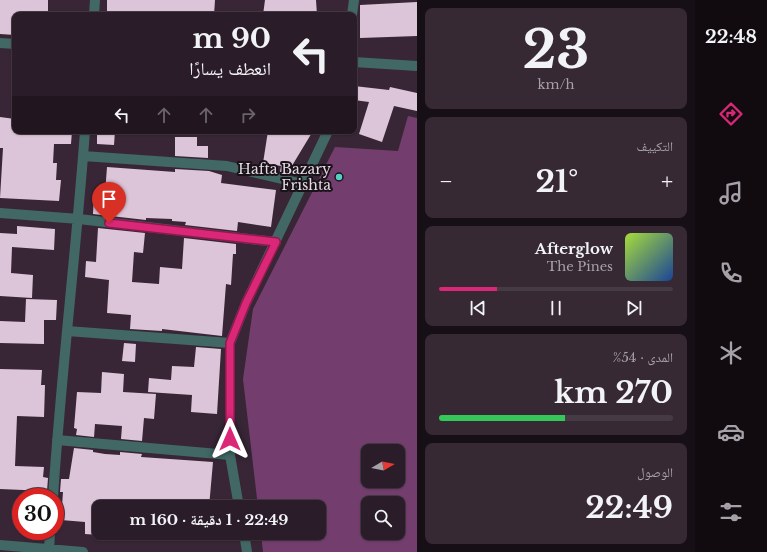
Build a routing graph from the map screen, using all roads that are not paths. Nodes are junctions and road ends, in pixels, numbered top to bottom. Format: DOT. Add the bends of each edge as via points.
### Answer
graph roads {
  1 [pos="95,0"];
  2 [pos="354,0"];
  3 [pos="94,12"];
  4 [pos="352,12"];
  5 [pos="0,43"];
  6 [pos="12,44"];
  7 [pos="357,62"];
  8 [pos="417,66"];
  9 [pos="85,134"];
  10 [pos="327,134"];
  11 [pos="83,156"];
  12 [pos="303,184"];
  13 [pos="0,213"];
  14 [pos="79,219"];
  15 [pos="276,242"];
  16 [pos="67,331"];
  17 [pos="230,343"];
  18 [pos="57,440"];
  19 [pos="230,455"];
  20 [pos="54,488"];
  21 [pos="238,500"];
  22 [pos="50,540"];
  23 [pos="245,540"];
  24 [pos="0,545"];
  25 [pos="49,550"];
  26 [pos="83,552"];
  27 [pos="247,552"];
  1 -- 3 [label="street"];
  2 -- 4 [label="street"];
  5 -- 6 [label="street"];
  7 -- 8 [label="street"];
  9 -- 11 [label="street"];
  10 -- 12 [label="street"];
  11 -- 12 [label="street" via="227,166"];
  11 -- 14 [label="street"];
  12 -- 15 [label="street"];
  13 -- 14 [label="street"];
  14 -- 15 [label="street"];
  14 -- 16 [label="street"];
  15 -- 17 [label="street" via="246,303"];
  16 -- 17 [label="street"];
  16 -- 18 [label="street"];
  17 -- 19 [label="street"];
  18 -- 19 [label="street"];
  18 -- 20 [label="street"];
  19 -- 21 [label="street"];
  22 -- 25 [label="street"];
  23 -- 27 [label="street"];
  24 -- 25 [label="street"];
  25 -- 26 [label="street"];
}
